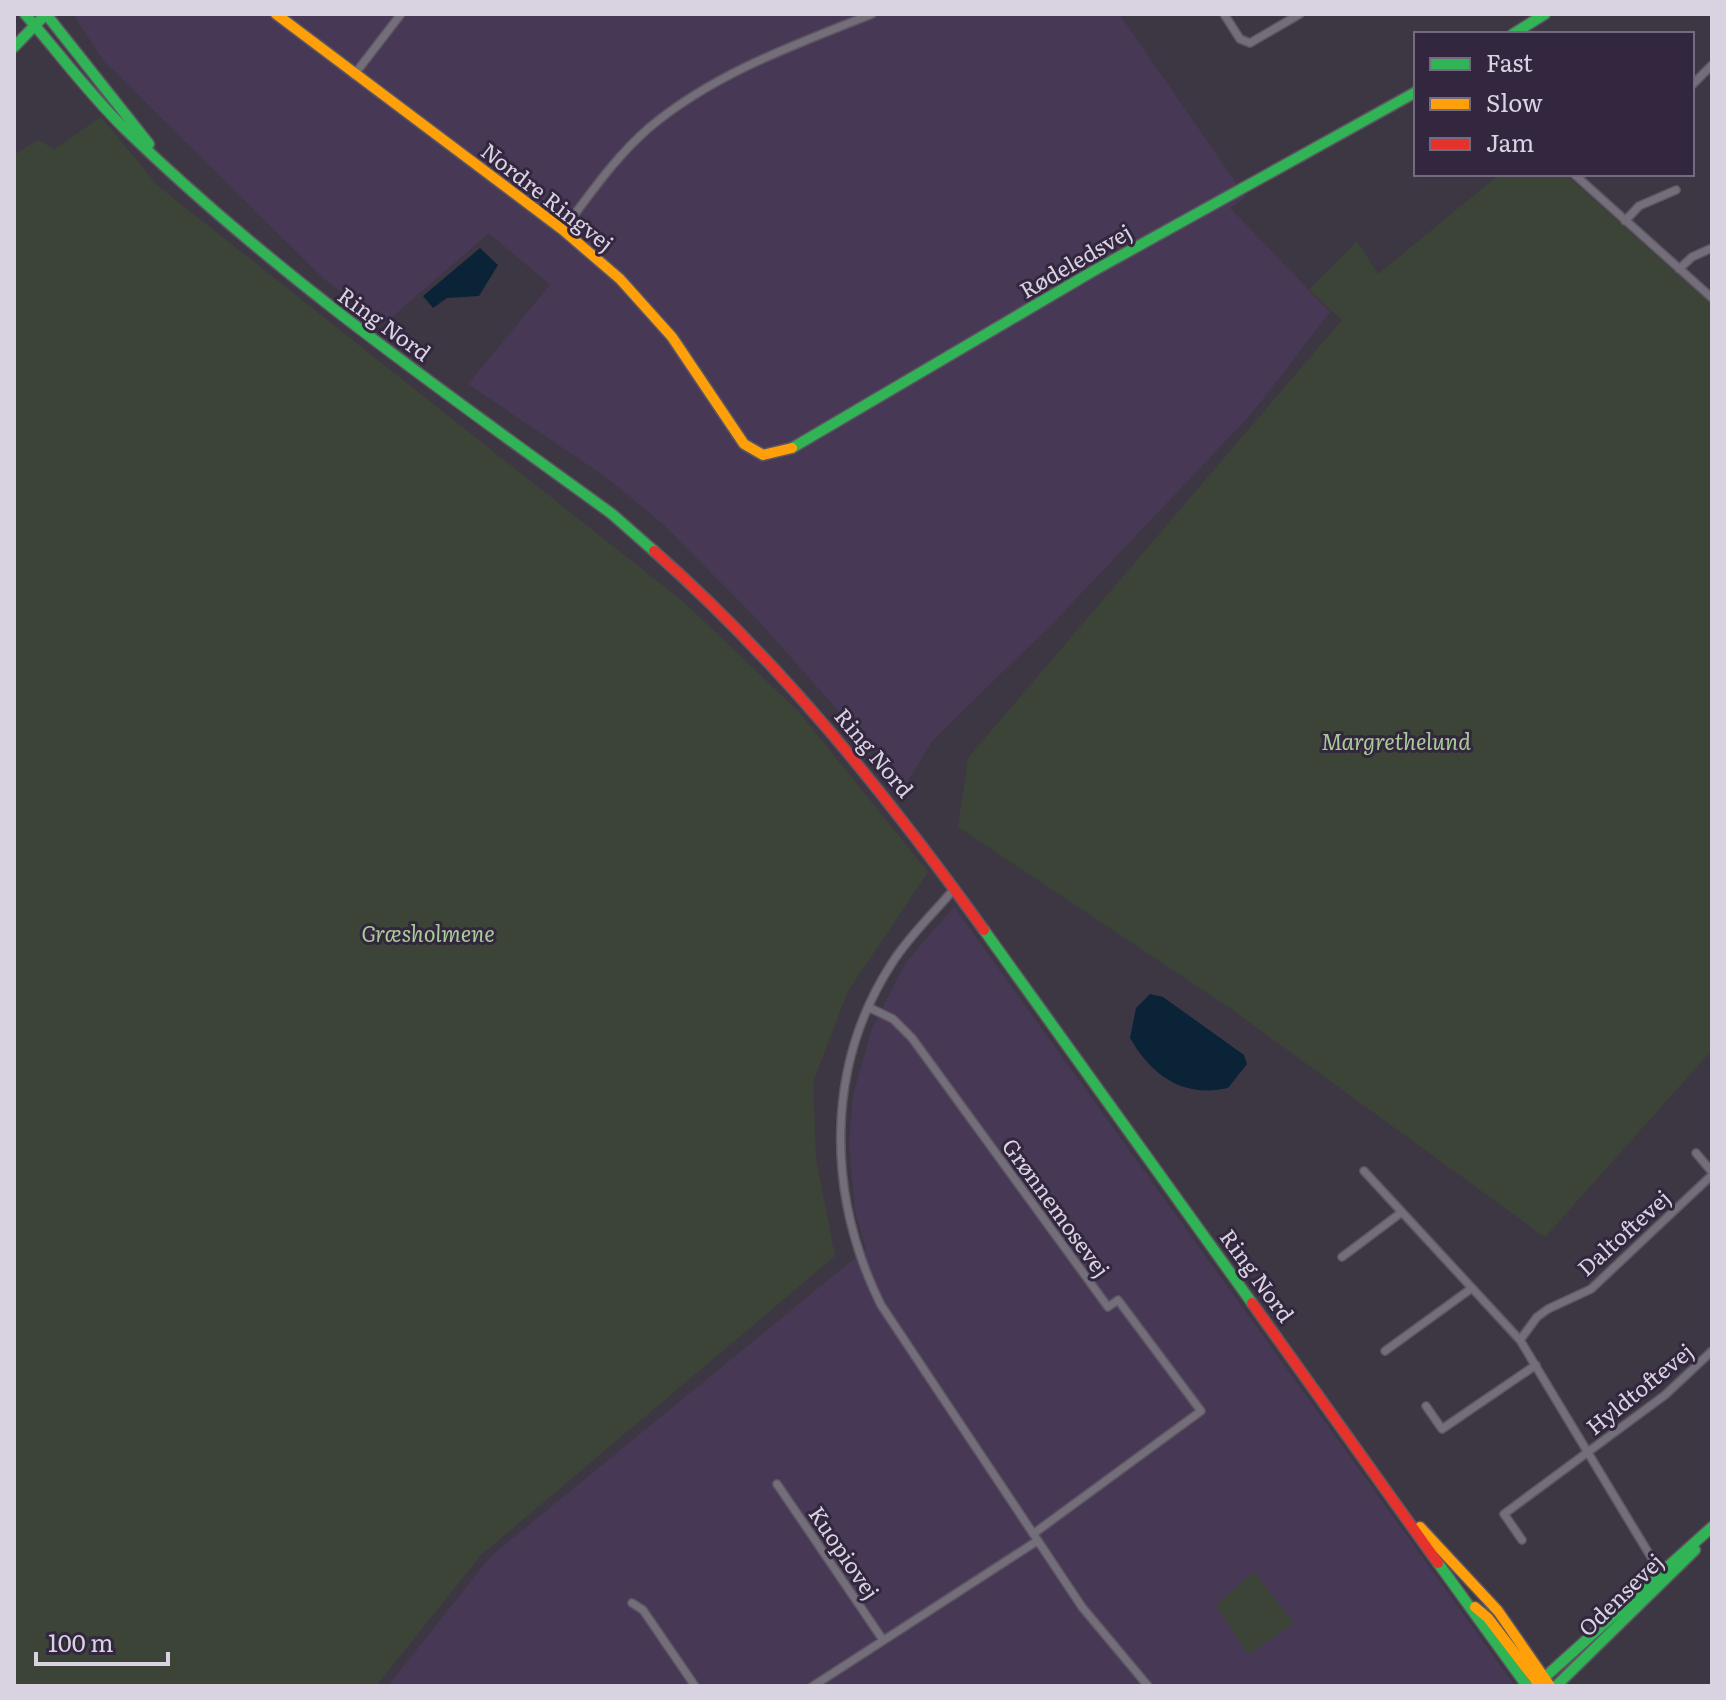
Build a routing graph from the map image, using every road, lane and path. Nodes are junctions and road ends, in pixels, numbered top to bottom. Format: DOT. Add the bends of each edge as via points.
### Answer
graph roads {
  1 [pos="25,14"];
  2 [pos="46,14"];
  3 [pos="276,14"];
  4 [pos="401,14"];
  5 [pos="872,14"];
  6 [pos="1224,14"];
  7 [pos="1300,14"];
  8 [pos="1545,14"];
  9 [pos="34,25"];
  10 [pos="1516,32"];
  11 [pos="14,47"];
  12 [pos="1712,65"];
  13 [pos="354,75"];
  14 [pos="1694,83"];
  15 [pos="1414,93"];
  16 [pos="161,162"];
  17 [pos="1576,176"];
  18 [pos="1676,190"];
  19 [pos="1625,221"];
  20 [pos="563,230"];
  21 [pos="1712,248"];
  22 [pos="1679,269"];
  23 [pos="1712,298"];
  24 [pos="754,452"];
  25 [pos="954,889"];
  26 [pos="868,1007"];
  27 [pos="1696,1153"];
  28 [pos="1364,1171"];
  29 [pos="1712,1173"];
  30 [pos="1402,1212"];
  31 [pos="1342,1257"];
  32 [pos="1472,1288"];
  33 [pos="1520,1340"];
  34 [pos="1385,1351"];
  35 [pos="1712,1351"];
  36 [pos="1536,1365"];
  37 [pos="1426,1406"];
  38 [pos="1587,1452"];
  39 [pos="777,1484"];
  40 [pos="1405,1512"];
  41 [pos="1712,1529"];
  42 [pos="1035,1537"];
  43 [pos="1522,1540"];
  44 [pos="1662,1576"];
  45 [pos="632,1603"];
  46 [pos="883,1640"];
  47 [pos="1542,1684"];
  48 [pos="695,1686"];
  49 [pos="813,1686"];
  50 [pos="1148,1686"];
  1 -- 9 [label="main road, Ring Nord"];
  2 -- 9 [label="main road"];
  2 -- 16 [label="main road, Ring Nord"];
  3 -- 13 [label="main road, Nordre Ringvej"];
  4 -- 13 [label="street"];
  5 -- 20 [label="street" via="772,54 687,99 612,166"];
  6 -- 7 [label="street" via="1240,39 1250,43"];
  8 -- 10 [label="main road"];
  9 -- 11 [label="main road"];
  9 -- 16 [label="main road, Ring Nord" via="123,127"];
  12 -- 14 [label="street"];
  13 -- 20 [label="main road, Nordre Ringvej"];
  15 -- 24 [label="main road, Rødeledsvej" via="1095,270 793,448 772,455"];
  16 -- 25 [label="main road, Ring Nord" via="326,305 612,514 687,580 798,691"];
  17 -- 19 [label="street"];
  18 -- 19 [label="street" via="1639,206"];
  19 -- 22 [label="street"];
  20 -- 24 [label="main road, Nordre Ringvej" via="620,279 658,321 736,435"];
  21 -- 22 [label="street"];
  22 -- 23 [label="street"];
  25 -- 26 [label="street" via="903,948"];
  25 -- 40 [label="main road, Ring Nord"];
  26 -- 42 [label="street" via="840,1109 842,1188 859,1258 881,1305"];
  26 -- 42 [label="street, Grønnemosevej" via="893,1019 912,1038 1108,1307 1118,1300 1201,1411"];
  27 -- 29 [label="street"];
  28 -- 30 [label="street"];
  29 -- 33 [label="street, Daltoftevej" via="1591,1289 1537,1317"];
  30 -- 31 [label="street"];
  30 -- 32 [label="street"];
  32 -- 33 [label="street"];
  32 -- 34 [label="street"];
  33 -- 36 [label="street"];
  35 -- 38 [label="street, Hyldtoftevej" via="1665,1395"];
  36 -- 37 [label="street" via="1442,1429"];
  36 -- 38 [label="street"];
  38 -- 43 [label="street, Hyldtoftevej" via="1504,1514"];
  38 -- 44 [label="street"];
  39 -- 46 [label="street, Kuopiovej"];
  40 -- 47 [label="main road, Ring Nord" via="1464,1598"];
  40 -- 47 [label="main road, Ring Nord" via="1479,1588"];
  41 -- 44 [label="main road, Odensevej"];
  42 -- 46 [label="street"];
  42 -- 50 [label="street" via="1082,1607"];
  44 -- 47 [label="main road, Odensevej"];
  44 -- 47 [label="main road, Odensevej"];
  45 -- 48 [label="street" via="643,1610"];
  46 -- 49 [label="street"];
}
